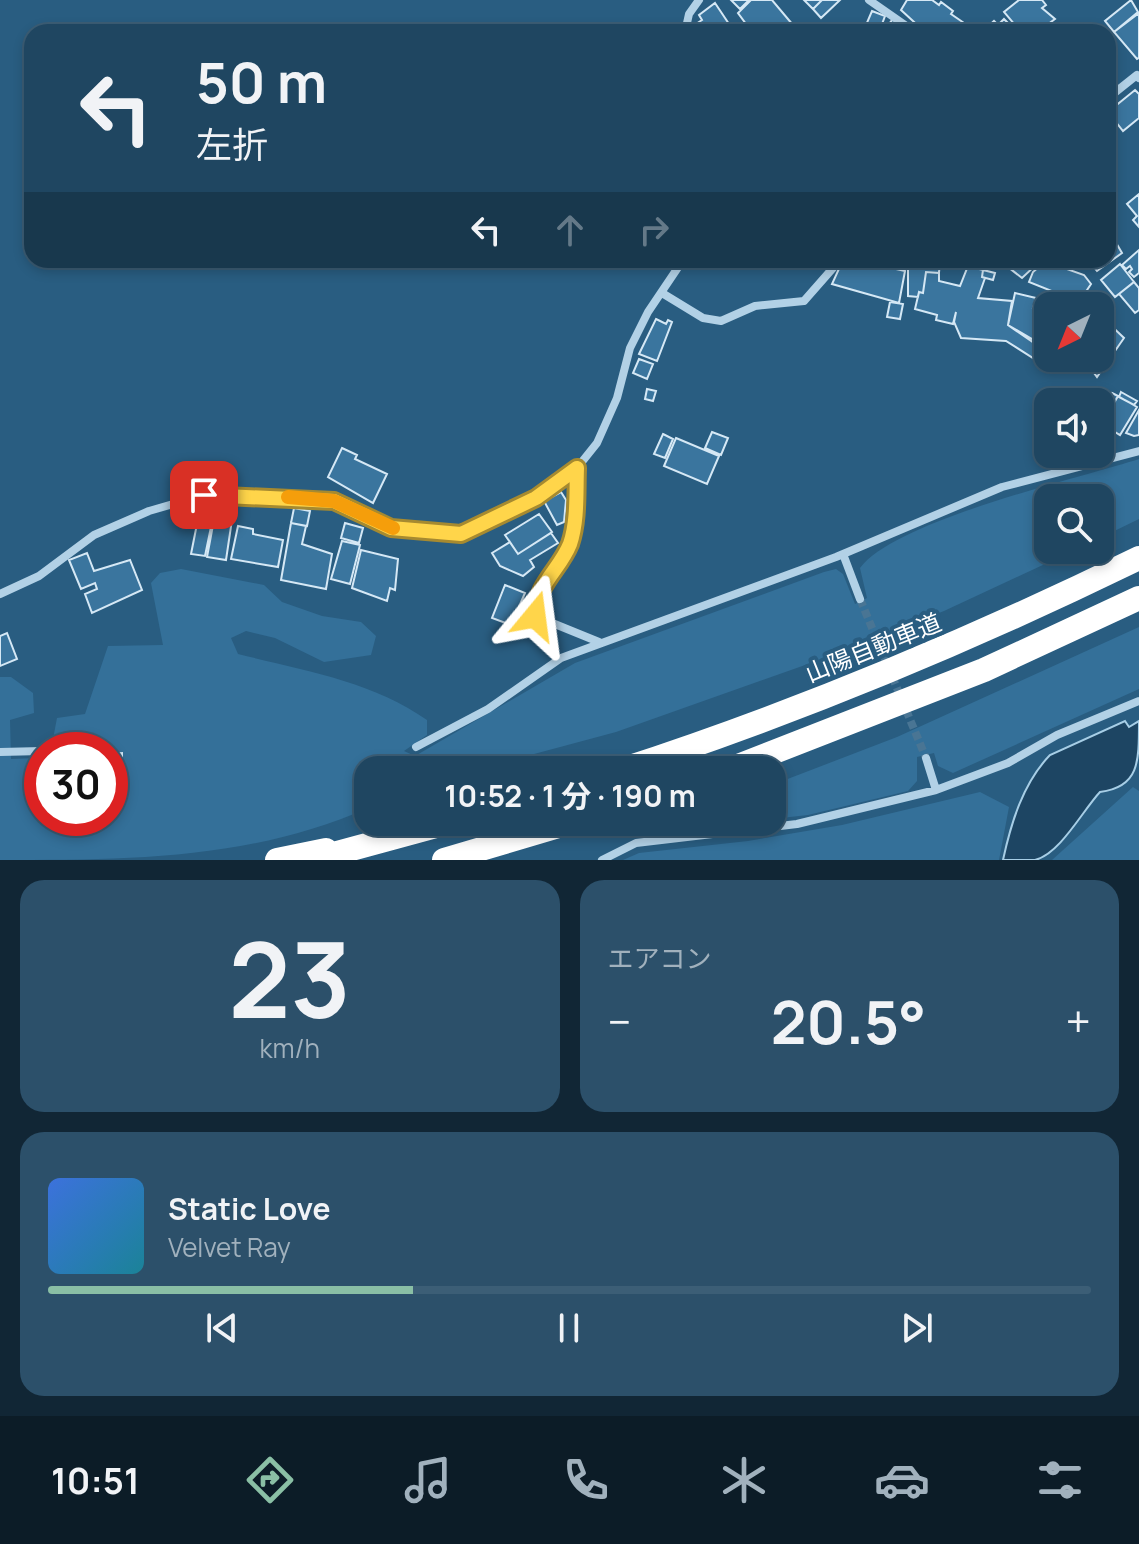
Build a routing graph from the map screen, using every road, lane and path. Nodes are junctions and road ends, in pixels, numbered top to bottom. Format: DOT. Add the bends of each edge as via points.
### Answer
graph roads {
  1 [pos="699,0"];
  2 [pos="869,0"];
  3 [pos="687,24"];
  4 [pos="904,24"];
  5 [pos="1139,78"];
  6 [pos="1116,92"];
  7 [pos="678,268"];
  8 [pos="833,268"];
  9 [pos="662,293"];
  10 [pos="1139,451"];
  11 [pos="577,468"];
  12 [pos="843,554"];
  13 [pos="1139,558"];
  14 [pos="0,594"];
  15 [pos="1139,598"];
  16 [pos="860,599"];
  17 [pos="599,642"];
  18 [pos="1139,701"];
  19 [pos="416,747"];
  20 [pos="24,751"];
  21 [pos="0,752"];
  22 [pos="660,756"];
  23 [pos="764,756"];
  24 [pos="926,758"];
  25 [pos="936,790"];
  26 [pos="399,836"];
  27 [pos="401,836"];
  28 [pos="525,836"];
  29 [pos="277,860"];
  30 [pos="311,860"];
  31 [pos="444,860"];
  32 [pos="602,860"];
  1 -- 3 [label="street"];
  2 -- 4 [label="street"];
  5 -- 6 [label="street"];
  7 -- 9 [label="street"];
  8 -- 9 [label="street" via="804,301 755,306 721,321 703,318"];
  9 -- 11 [label="street" via="630,348 617,398 597,443"];
  10 -- 12 [label="street" via="1002,487"];
  11 -- 14 [label="street" via="536,498 461,534 391,528 334,501 204,495 94,535 39,576"];
  11 -- 17 [label="street" via="569,547 539,592 535,616"];
  12 -- 16 [label="street"];
  12 -- 17 [label="street"];
  13 -- 22 [label="highway, 山陽自動車道" via="866,681"];
  15 -- 23 [label="highway" via="984,670"];
  17 -- 19 [label="street" via="561,658 488,709"];
  18 -- 25 [label="street" via="1057,735 1008,763"];
  20 -- 21 [label="street"];
  24 -- 25 [label="street"];
  25 -- 32 [label="street" via="797,824 636,843"];
  26 -- 29 [label="highway"];
  27 -- 30 [label="highway"];
  28 -- 31 [label="highway"];
}
